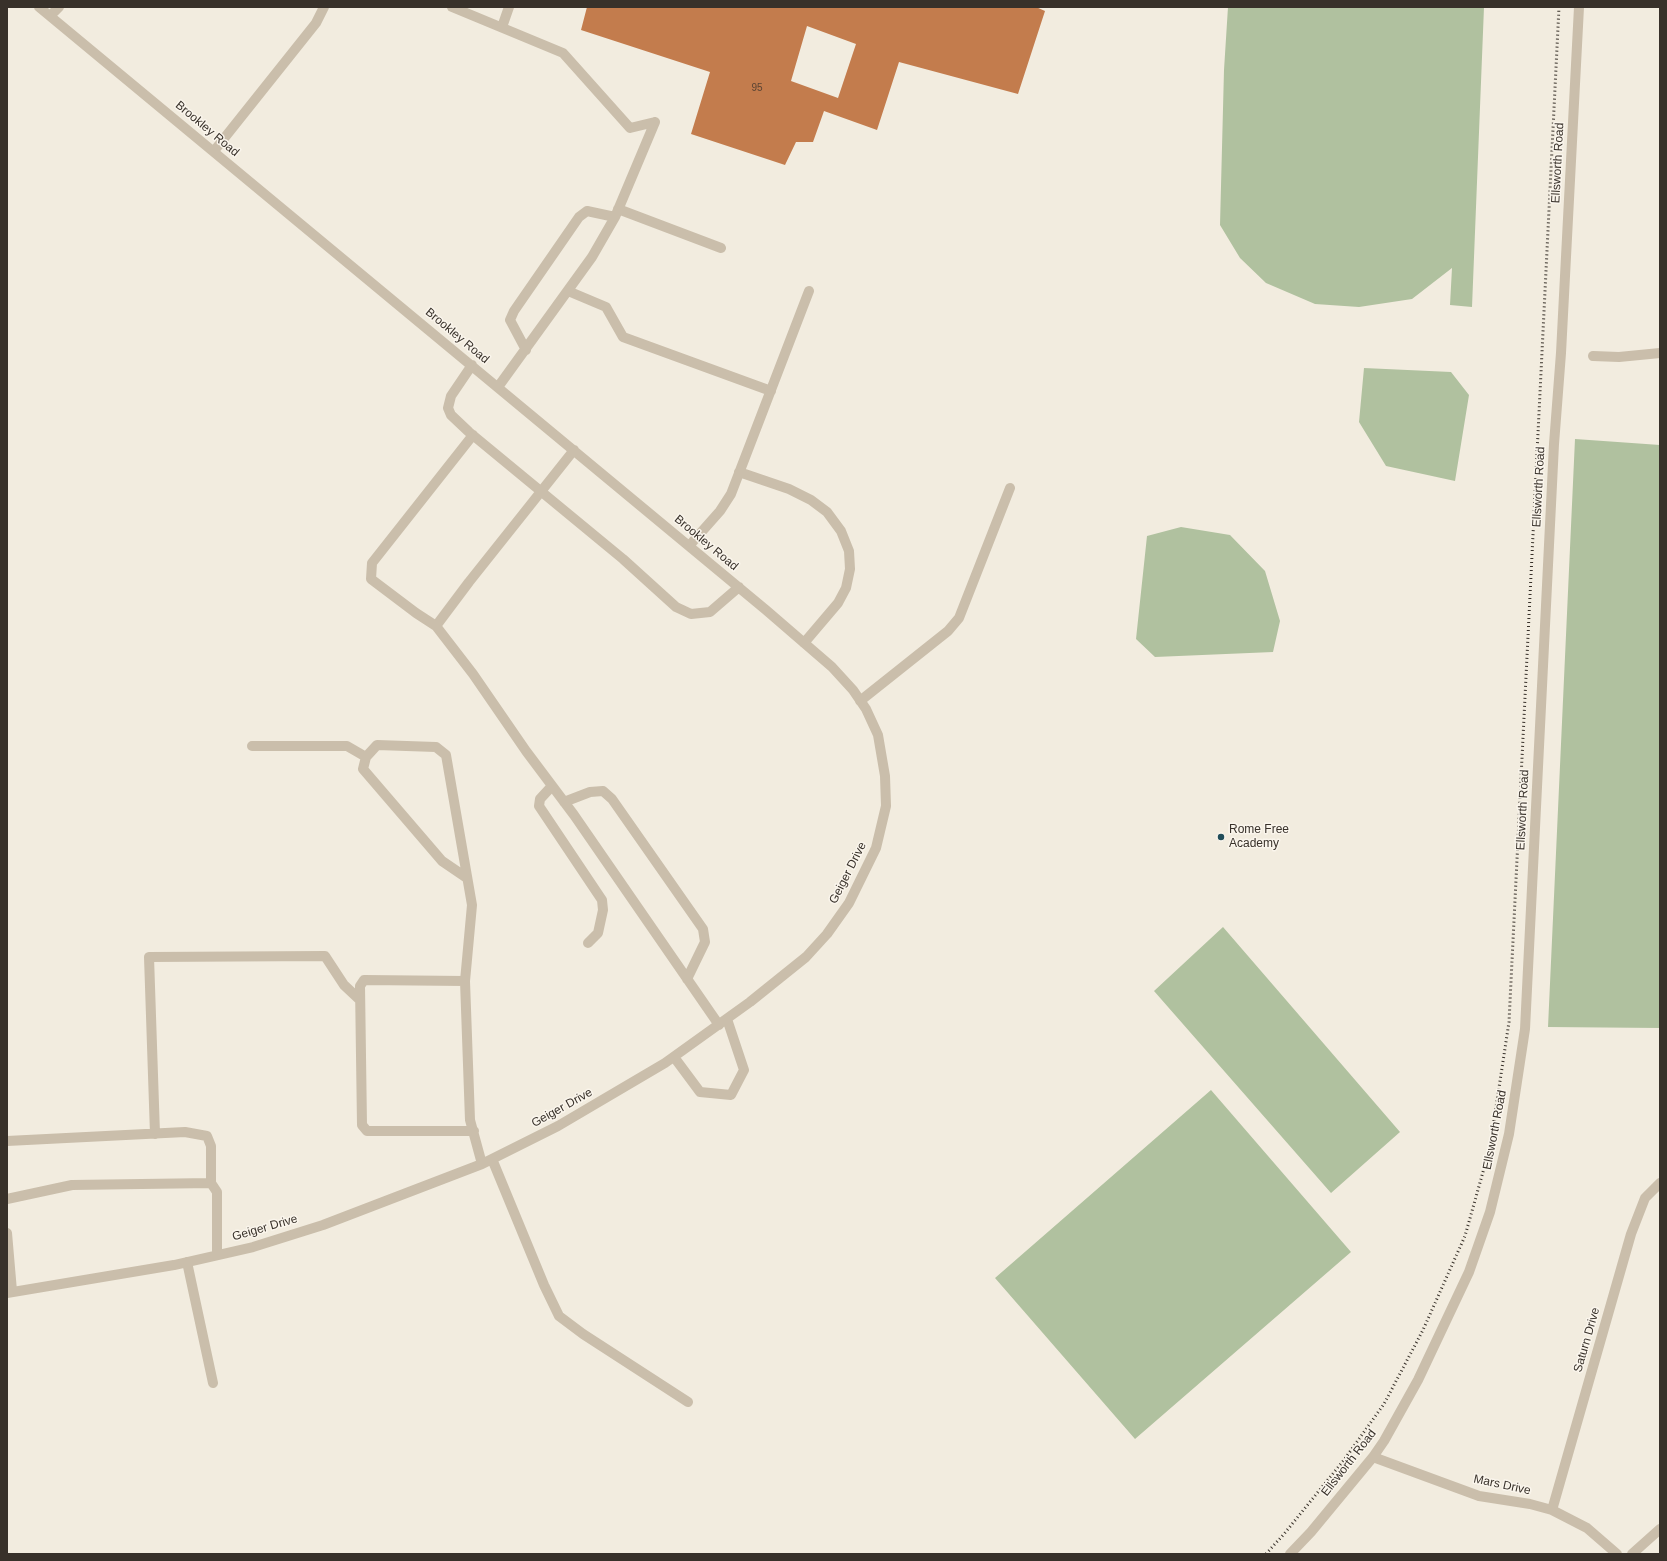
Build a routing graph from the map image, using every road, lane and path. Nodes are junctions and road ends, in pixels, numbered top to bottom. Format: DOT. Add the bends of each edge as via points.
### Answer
graph roads {
  1 [pos="39,7"];
  2 [pos="59,7"];
  3 [pos="324,7"];
  4 [pos="452,7"];
  5 [pos="509,7"];
  6 [pos="1579,7"];
  7 [pos="50,16"];
  8 [pos="502,28"];
  9 [pos="214,151"];
  10 [pos="616,213"];
  11 [pos="721,248"];
  12 [pos="568,290"];
  13 [pos="810,291"];
  14 [pos="526,350"];
  15 [pos="1660,352"];
  16 [pos="1593,356"];
  17 [pos="472,365"];
  18 [pos="498,387"];
  19 [pos="770,391"];
  20 [pos="472,435"];
  21 [pos="574,450"];
  22 [pos="739,472"];
  23 [pos="1010,488"];
  24 [pos="542,491"];
  25 [pos="689,546"];
  26 [pos="739,587"];
  27 [pos="436,626"];
  28 [pos="804,643"];
  29 [pos="853,690"];
  30 [pos="860,700"];
  31 [pos="252,746"];
  32 [pos="366,757"];
  33 [pos="552,786"];
  34 [pos="564,802"];
  35 [pos="467,878"];
  36 [pos="588,943"];
  37 [pos="687,979"];
  38 [pos="465,981"];
  39 [pos="360,1000"];
  40 [pos="728,1018"];
  41 [pos="719,1025"];
  42 [pos="674,1057"];
  43 [pos="474,1131"];
  44 [pos="155,1134"];
  45 [pos="7,1141"];
  46 [pos="492,1159"];
  47 [pos="482,1164"];
  48 [pos="211,1183"];
  49 [pos="1660,1183"];
  50 [pos="7,1198"];
  51 [pos="7,1233"];
  52 [pos="217,1255"];
  53 [pos="187,1262"];
  54 [pos="9,1292"];
  55 [pos="212,1383"];
  56 [pos="688,1402"];
  57 [pos="1373,1456"];
  58 [pos="1552,1510"];
  59 [pos="1660,1529"];
  60 [pos="1290,1554"];
  61 [pos="1617,1554"];
  62 [pos="1632,1554"];
  1 -- 7 [label="street, Brookley Road"];
  2 -- 7 [label="street"];
  3 -- 9 [label="street" via="316,23"];
  4 -- 8 [label="street"];
  5 -- 8 [label="street"];
  6 -- 57 [label="street, Ellsworth Road" via="1525,1028 1509,1134 1490,1212 1469,1272 1418,1380"];
  7 -- 9 [label="street, Brookley Road"];
  8 -- 10 [label="street" via="563,52 630,128 655,122"];
  9 -- 17 [label="street, Brookley Road"];
  10 -- 11 [label="street"];
  10 -- 12 [label="street" via="592,257"];
  10 -- 14 [label="street" via="587,211 579,217 514,311 510,320"];
  12 -- 14 [label="street"];
  12 -- 19 [label="street" via="606,307 623,337"];
  13 -- 19 [label="street"];
  14 -- 18 [label="street"];
  15 -- 16 [label="street" via="1619,357"];
  17 -- 18 [label="street, Brookley Road"];
  17 -- 20 [label="street" via="451,396 448,408 451,415"];
  18 -- 21 [label="street, Brookley Road"];
  19 -- 22 [label="street"];
  20 -- 24 [label="street"];
  20 -- 27 [label="street" via="372,563 372,579"];
  21 -- 24 [label="street"];
  21 -- 25 [label="street, Brookley Road"];
  22 -- 25 [label="street" via="731,494 720,511"];
  22 -- 28 [label="street" via="789,489 811,500 827,512 841,531 849,557 850,569 846,588 838,602"];
  23 -- 30 [label="street" via="959,618 948,631"];
  24 -- 26 [label="street" via="676,607 691,614 710,612"];
  24 -- 27 [label="street"];
  25 -- 26 [label="street, Brookley Road"];
  26 -- 28 [label="street, Brookley Road"];
  27 -- 33 [label="street"];
  28 -- 29 [label="street, Brookley Road" via="832,667"];
  29 -- 30 [label="street, Geiger Drive"];
  30 -- 40 [label="street, Geiger Drive" via="878,735 886,776 886,806 876,848 849,903 827,934 806,957"];
  31 -- 32 [label="street" via="347,746"];
  32 -- 35 [label="street" via="363,769 442,861"];
  32 -- 35 [label="street" via="377,745 436,747 446,755"];
  33 -- 34 [label="street"];
  33 -- 36 [label="street" via="540,799 539,806 602,900 603,910 598,933"];
  34 -- 37 [label="street"];
  34 -- 37 [label="street" via="590,792 603,791 612,799 703,929 705,942"];
  35 -- 38 [label="street" via="472,905"];
  37 -- 41 [label="street"];
  38 -- 39 [label="street" via="364,980 360,986"];
  38 -- 43 [label="street" via="470,1120"];
  39 -- 43 [label="street" via="362,1125 368,1131"];
  39 -- 44 [label="street" via="344,985 325,956 149,957"];
  40 -- 41 [label="street, Geiger Drive"];
  40 -- 42 [label="street" via="744,1070 731,1095 700,1092"];
  41 -- 42 [label="street, Geiger Drive"];
  42 -- 46 [label="street, Geiger Drive" via="558,1126"];
  43 -- 47 [label="street"];
  44 -- 45 [label="street"];
  44 -- 48 [label="street" via="185,1132 207,1136 211,1146"];
  46 -- 47 [label="street, Geiger Drive"];
  46 -- 56 [label="street" via="559,1316"];
  47 -- 52 [label="street, Geiger Drive" via="323,1225 253,1247"];
  48 -- 50 [label="street" via="72,1185"];
  48 -- 52 [label="street" via="217,1192"];
  49 -- 58 [label="street, Saturn Drive" via="1645,1198 1631,1234"];
  51 -- 54 [label="street"];
  52 -- 53 [label="street, Geiger Drive"];
  53 -- 54 [label="street, Geiger Drive"];
  53 -- 55 [label="street"];
  57 -- 58 [label="street, Mars Drive" via="1479,1496"];
  57 -- 60 [label="street, Ellsworth Road"];
  58 -- 61 [label="street, Mars Drive" via="1586,1528"];
  59 -- 62 [label="street"];
}
